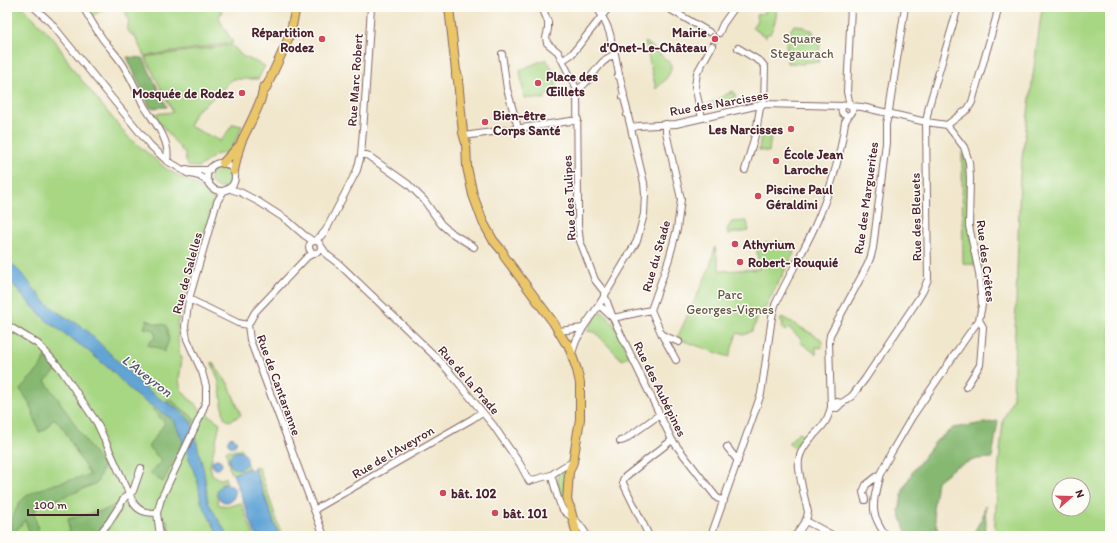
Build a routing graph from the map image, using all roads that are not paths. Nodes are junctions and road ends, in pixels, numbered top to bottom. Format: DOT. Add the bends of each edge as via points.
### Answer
graph roads {
  1 [pos="34,7"];
  2 [pos="83,7"];
  3 [pos="296,7"];
  4 [pos="371,7"];
  5 [pos="449,7"];
  6 [pos="542,7"];
  7 [pos="666,7"];
  8 [pos="735,7"];
  9 [pos="851,7"];
  10 [pos="905,7"];
  11 [pos="958,7"];
  12 [pos="998,7"];
  13 [pos="603,10"];
  14 [pos="710,32"];
  15 [pos="719,33"];
  16 [pos="712,46"];
  17 [pos="738,48"];
  18 [pos="502,54"];
  19 [pos="615,55"];
  20 [pos="563,60"];
  21 [pos="577,90"];
  22 [pos="764,104"];
  23 [pos="847,109"];
  24 [pos="888,113"];
  25 [pos="702,118"];
  26 [pos="578,120"];
  27 [pos="926,122"];
  28 [pos="666,124"];
  29 [pos="947,125"];
  30 [pos="518,128"];
  31 [pos="631,128"];
  32 [pos="464,138"];
  33 [pos="242,141"];
  34 [pos="361,155"];
  35 [pos="167,161"];
  36 [pos="224,164"];
  37 [pos="178,167"];
  38 [pos="210,170"];
  39 [pos="745,170"];
  40 [pos="234,175"];
  41 [pos="209,182"];
  42 [pos="215,189"];
  43 [pos="227,189"];
  44 [pos="240,192"];
  45 [pos="218,202"];
  46 [pos="314,247"];
  47 [pos="474,247"];
  48 [pos="605,293"];
  49 [pos="189,299"];
  50 [pos="599,305"];
  51 [pos="651,310"];
  52 [pos="613,318"];
  53 [pos="979,320"];
  54 [pos="7,325"];
  55 [pos="248,325"];
  56 [pos="582,328"];
  57 [pos="559,331"];
  58 [pos="662,335"];
  59 [pos="576,341"];
  60 [pos="565,342"];
  61 [pos="679,342"];
  62 [pos="572,353"];
  63 [pos="676,360"];
  64 [pos="966,387"];
  65 [pos="831,404"];
  66 [pos="482,412"];
  67 [pos="659,415"];
  68 [pos="672,440"];
  69 [pos="620,442"];
  70 [pos="727,447"];
  71 [pos="738,461"];
  72 [pos="573,462"];
  73 [pos="141,468"];
  74 [pos="880,474"];
  75 [pos="551,476"];
  76 [pos="129,494"];
  77 [pos="865,500"];
  78 [pos="724,501"];
  79 [pos="314,510"];
  80 [pos="157,513"];
  81 [pos="572,518"];
  82 [pos="806,521"];
  83 [pos="98,536"];
  84 [pos="160,536"];
  85 [pos="324,536"];
  86 [pos="577,536"];
  87 [pos="587,536"];
  88 [pos="649,536"];
  89 [pos="711,536"];
  90 [pos="795,536"];
  91 [pos="834,536"];
  92 [pos="886,536"];
  1 -- 35 [label="street" via="50,22 150,145"];
  2 -- 35 [label="street" via="127,71 144,106 159,129 167,147"];
  3 -- 33 [label="main road" via="287,42"];
  4 -- 34 [label="street, Rue Marc Robert"];
  5 -- 32 [label="main road"];
  6 -- 20 [label="street, Rue des Tulipes" via="548,22 547,43"];
  7 -- 14 [label="street"];
  8 -- 15 [label="street"];
  9 -- 23 [label="street"];
  10 -- 24 [label="street, Rue des Marguerites"];
  11 -- 27 [label="street, Rue des Bleuets"];
  12 -- 29 [label="street" via="972,102 968,109"];
  13 -- 19 [label="street"];
  13 -- 20 [label="street" via="572,54"];
  16 -- 25 [label="street" via="697,73 695,86"];
  17 -- 22 [label="street" via="765,67"];
  18 -- 30 [label="street" via="507,89"];
  19 -- 21 [label="street" via="604,62"];
  19 -- 31 [label="street"];
  20 -- 21 [label="street, Rue des Tulipes"];
  21 -- 26 [label="street, Rue des Tulipes"];
  22 -- 23 [label="street, Rue des Narcisses" via="826,105"];
  22 -- 25 [label="street, Rue des Narcisses"];
  22 -- 39 [label="street" via="760,108"];
  23 -- 24 [label="street, Rue des Narcisses" via="859,107"];
  23 -- 71 [label="street" via="836,165 824,203 775,304 761,394"];
  24 -- 27 [label="street, Rue des Narcisses"];
  24 -- 65 [label="street, Rue des Marguerites" via="871,256 830,335"];
  25 -- 28 [label="street, Rue des Narcisses"];
  26 -- 30 [label="street"];
  26 -- 48 [label="street, Rue des Tulipes" via="580,242 595,280"];
  27 -- 29 [label="street, Rue des Narcisses"];
  27 -- 65 [label="street, Rue des Bleuets" via="928,279 917,301 852,396 837,408"];
  28 -- 31 [label="street, Rue des Narcisses"];
  28 -- 51 [label="street, Rue du Stade" via="681,199 677,229"];
  29 -- 53 [label="street, Rue des Crêtes" via="964,147 969,162 969,226 979,273 982,304"];
  30 -- 32 [label="street"];
  31 -- 48 [label="street" via="645,194 644,214 637,241"];
  32 -- 57 [label="main road" via="462,144 473,196 494,245"];
  33 -- 36 [label="main road"];
  33 -- 40 [label="main road"];
  34 -- 46 [label="street, Rue de Cantaranne" via="357,170 326,230"];
  34 -- 47 [label="street" via="367,155 408,184 424,200 441,224"];
  35 -- 37 [label="street"];
  36 -- 38 [label="street" via="216,165"];
  36 -- 40 [label="street" via="228,165"];
  37 -- 38 [label="street"];
  37 -- 41 [label="street"];
  38 -- 41 [label="street"];
  40 -- 43 [label="street" via="232,186"];
  40 -- 44 [label="street"];
  41 -- 42 [label="street"];
  42 -- 43 [label="street"];
  42 -- 45 [label="street, Rue de Salelles"];
  43 -- 44 [label="street"];
  43 -- 45 [label="street, Rue de Salelles"];
  44 -- 46 [label="street" via="287,220"];
  45 -- 49 [label="street, Rue de Salelles"];
  46 -- 55 [label="street, Rue de Cantaranne" via="255,312"];
  46 -- 66 [label="street, Rue de la Prade" via="339,264 441,363"];
  48 -- 50 [label="street"];
  48 -- 52 [label="street, Rue des Aubépines"];
  49 -- 55 [label="street" via="238,323"];
  49 -- 80 [label="street, Rue de Salelles" via="185,326 187,339 202,372 206,386 206,401 161,498"];
  50 -- 52 [label="street, Rue des Aubépines"];
  50 -- 56 [label="street"];
  51 -- 52 [label="street, Rue du Stade"];
  51 -- 58 [label="street"];
  52 -- 67 [label="street, Rue des Aubépines"];
  53 -- 64 [label="street" via="983,327 980,365"];
  53 -- 74 [label="street, Rue des Crêtes" via="912,417"];
  54 -- 76 [label="street" via="38,344 60,368 97,424"];
  55 -- 79 [label="street, Rue de Cantaranne" via="250,340"];
  56 -- 57 [label="street"];
  56 -- 59 [label="street"];
  57 -- 60 [label="main road"];
  58 -- 61 [label="street"];
  58 -- 63 [label="street"];
  59 -- 60 [label="street"];
  59 -- 62 [label="street"];
  60 -- 62 [label="main road"];
  62 -- 72 [label="main road" via="580,384 580,419"];
  65 -- 82 [label="street" via="824,425 806,444 798,461 808,512"];
  66 -- 75 [label="street, Rue de la Prade" via="520,464 529,481"];
  66 -- 79 [label="street, Rue de l'Aveyron"];
  67 -- 68 [label="street, Rue des Aubépines"];
  67 -- 69 [label="street"];
  68 -- 78 [label="street, Rue des Aubépines" via="717,498"];
  68 -- 88 [label="street" via="623,480"];
  70 -- 71 [label="street"];
  71 -- 78 [label="street"];
  72 -- 75 [label="street"];
  72 -- 81 [label="main road" via="568,501"];
  73 -- 76 [label="street" via="135,486"];
  74 -- 77 [label="street, Rue des Crêtes" via="866,485 863,492"];
  74 -- 92 [label="street, Rue des Crêtes" via="874,509"];
  75 -- 81 [label="street" via="560,504 564,512"];
  76 -- 80 [label="street" via="141,511"];
  76 -- 83 [label="street"];
  78 -- 89 [label="street"];
  79 -- 85 [label="street, Rue de Cantaranne"];
  80 -- 84 [label="street"];
  81 -- 86 [label="main road"];
  81 -- 87 [label="street" via="584,529"];
  82 -- 90 [label="street"];
  82 -- 91 [label="street"];
}
